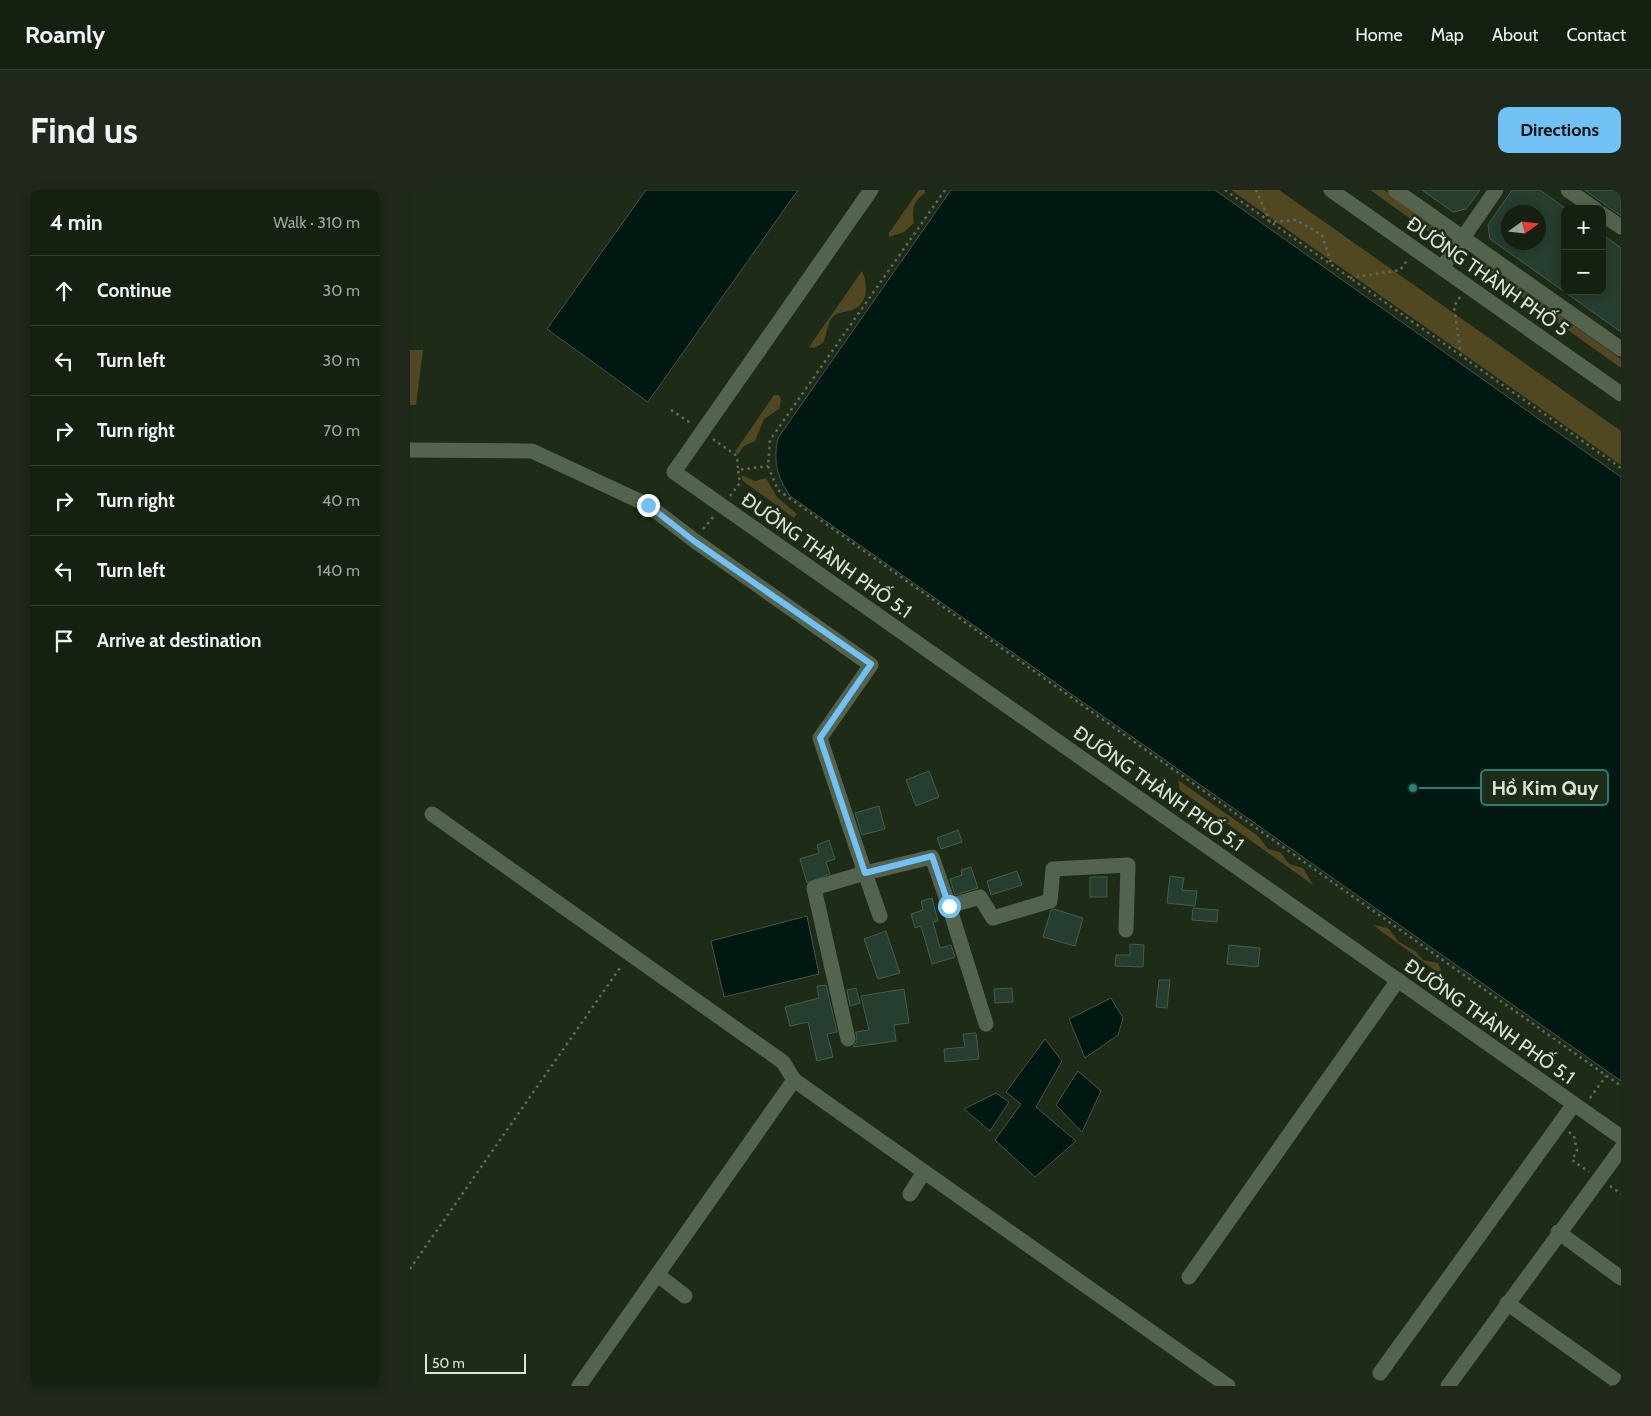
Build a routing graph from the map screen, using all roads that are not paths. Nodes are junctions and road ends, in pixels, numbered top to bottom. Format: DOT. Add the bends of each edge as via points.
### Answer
graph roads {
  1 [pos="871,190"];
  2 [pos="1331,190"];
  3 [pos="1395,190"];
  4 [pos="1496,190"];
  5 [pos="1568,190"];
  6 [pos="1589,205"];
  7 [pos="1606,217"];
  8 [pos="1621,227"];
  9 [pos="1463,238"];
  10 [pos="1442,268"];
  11 [pos="1621,349"];
  12 [pos="1621,394"];
  13 [pos="410,450"];
  14 [pos="432,814"];
  15 [pos="865,873"];
  16 [pos="949,906"];
  17 [pos="880,916"];
  18 [pos="1126,930"];
  19 [pos="1398,980"];
  20 [pos="986,1024"];
  21 [pos="848,1039"];
  22 [pos="794,1080"];
  23 [pos="1578,1106"];
  24 [pos="1621,1137"];
  25 [pos="1621,1149"];
  26 [pos="924,1172"];
  27 [pos="910,1194"];
  28 [pos="1558,1232"];
  29 [pos="658,1275"];
  30 [pos="1189,1277"];
  31 [pos="1621,1278"];
  32 [pos="685,1296"];
  33 [pos="1507,1303"];
  34 [pos="1380,1373"];
  35 [pos="1218,1383"];
  36 [pos="1621,1384"];
  37 [pos="579,1386"];
  38 [pos="1448,1386"];
  1 -- 19 [label="street, ĐƯỜNG THÀNH PHỐ 5.1" via="674,472"];
  2 -- 10 [label="street, ĐƯỜNG THÀNH PHỐ 5"];
  3 -- 9 [label="street"];
  4 -- 9 [label="street"];
  5 -- 6 [label="street"];
  7 -- 8 [label="street"];
  9 -- 10 [label="street"];
  9 -- 11 [label="street"];
  10 -- 12 [label="street, ĐƯỜNG THÀNH PHỐ 5"];
  13 -- 15 [label="street" via="532,451 559,463 648,505 694,541 871,664 820,738"];
  14 -- 22 [label="street" via="783,1062"];
  15 -- 16 [label="street" via="932,856"];
  15 -- 17 [label="street"];
  15 -- 21 [label="street" via="814,888"];
  16 -- 18 [label="street" via="980,897 993,918 1050,901 1053,869 1128,865"];
  16 -- 20 [label="street"];
  19 -- 23 [label="street, ĐƯỜNG THÀNH PHỐ 5.1"];
  19 -- 30 [label="street"];
  22 -- 26 [label="street"];
  22 -- 29 [label="street"];
  23 -- 24 [label="street, ĐƯỜNG THÀNH PHỐ 5.1"];
  23 -- 34 [label="street"];
  25 -- 28 [label="street"];
  26 -- 27 [label="street"];
  26 -- 35 [label="street"];
  28 -- 31 [label="street"];
  28 -- 33 [label="street"];
  29 -- 32 [label="street"];
  29 -- 37 [label="street"];
  33 -- 36 [label="street"];
  33 -- 38 [label="street"];
}
